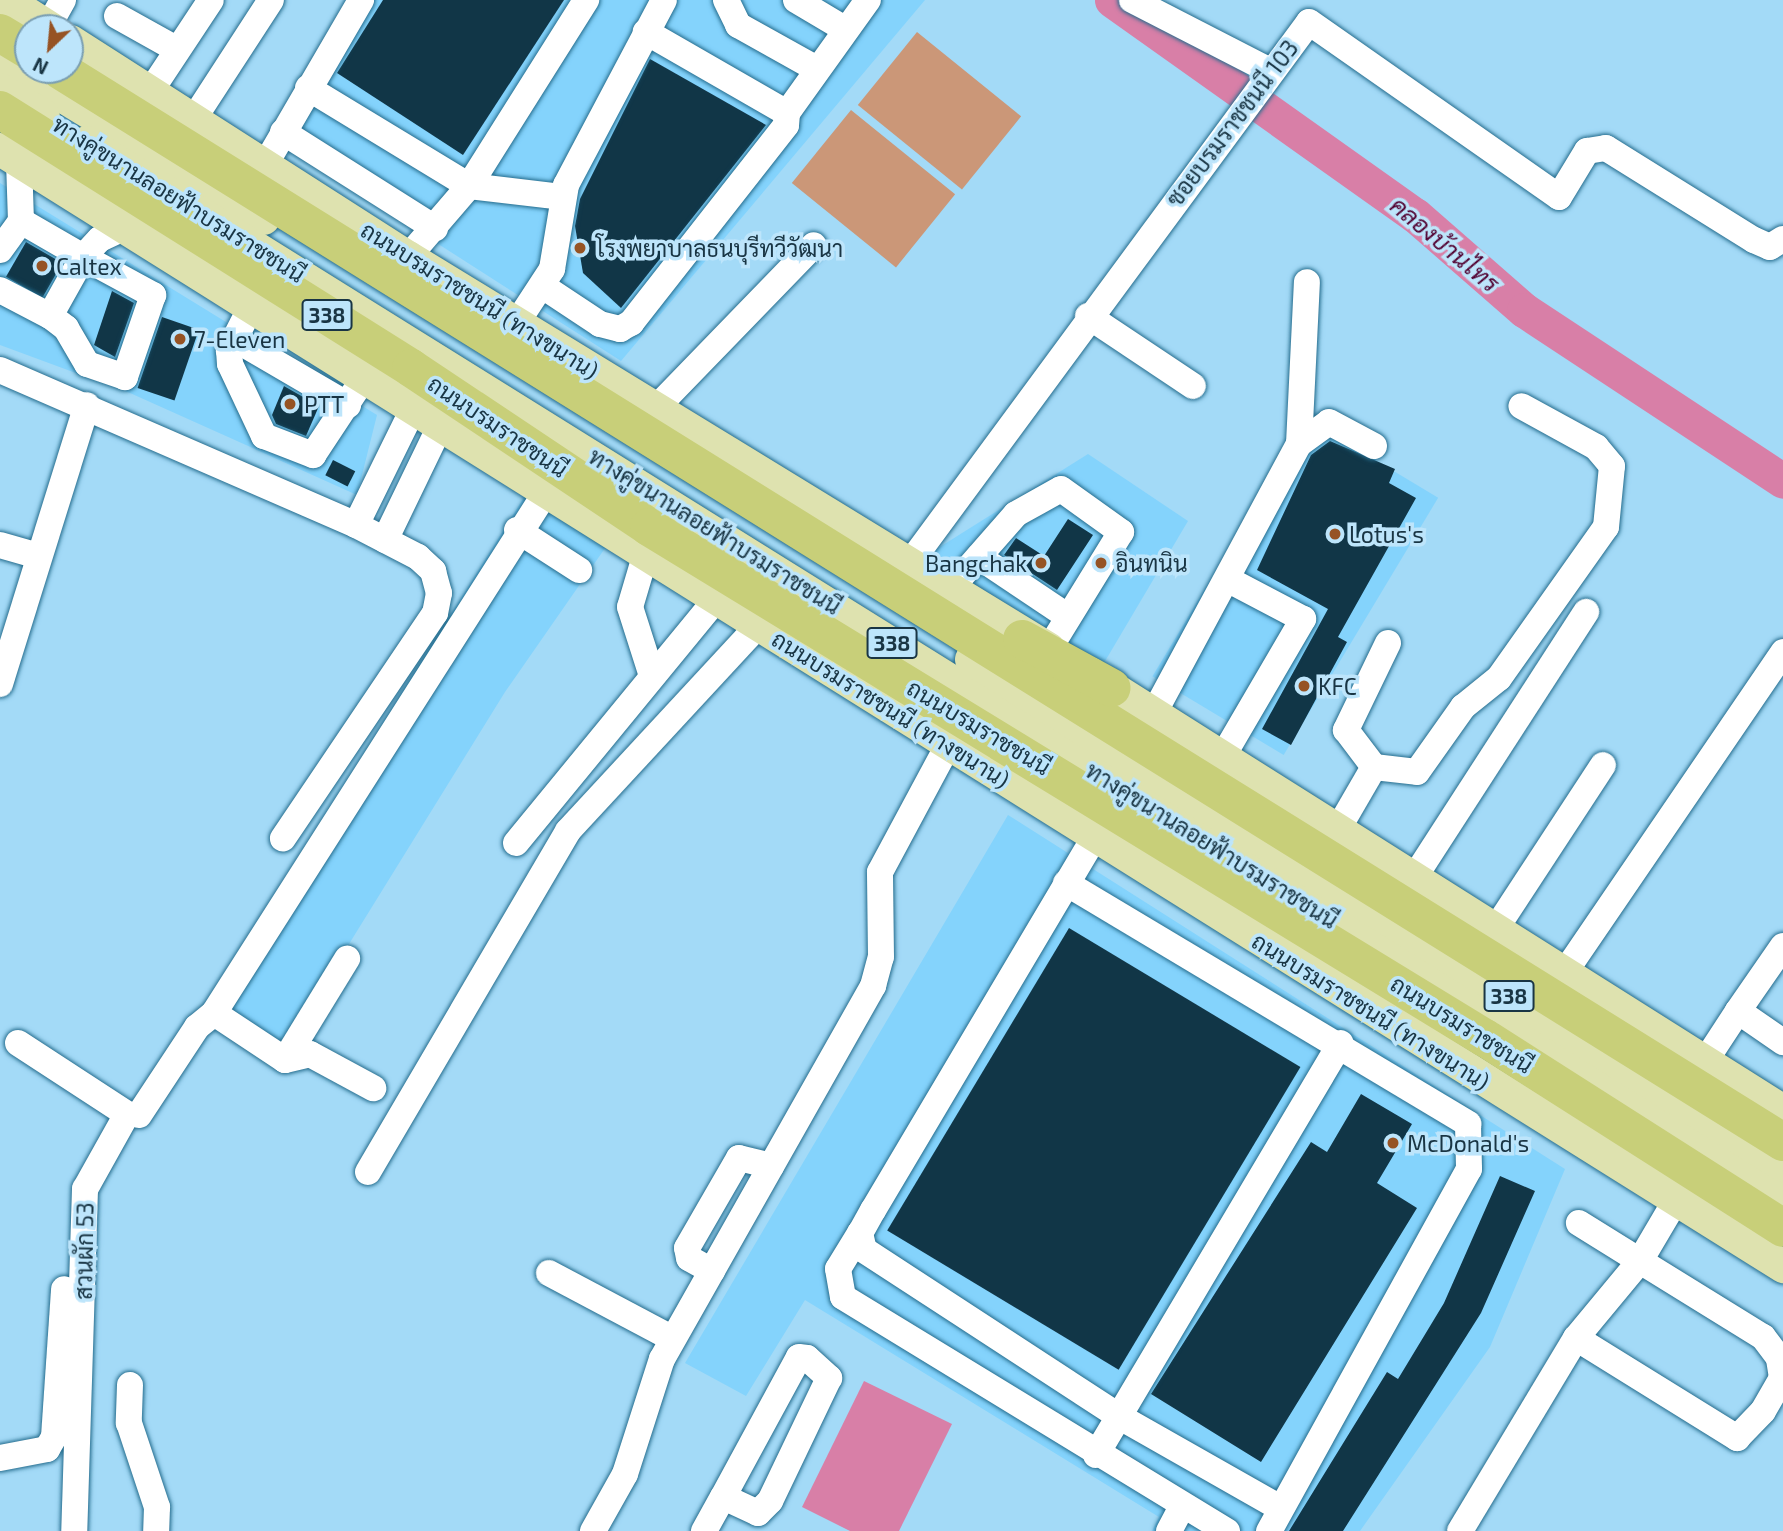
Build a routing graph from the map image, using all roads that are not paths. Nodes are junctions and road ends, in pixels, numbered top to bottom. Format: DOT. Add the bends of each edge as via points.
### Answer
graph roads {
  1 [pos="6,0"];
  2 [pos="211,0"];
  3 [pos="271,0"];
  4 [pos="361,0"];
  5 [pos="586,0"];
  6 [pos="664,0"];
  7 [pos="726,0"];
  8 [pos="796,0"];
  9 [pos="868,0"];
  10 [pos="1132,0"];
  11 [pos="28,14"];
  12 [pos="117,16"];
  13 [pos="843,28"];
  14 [pos="646,32"];
  15 [pos="176,49"];
  16 [pos="84,50"];
  17 [pos="0,58"];
  18 [pos="815,68"];
  19 [pos="1267,75"];
  20 [pos="83,84"];
  21 [pos="308,88"];
  22 [pos="0,89"];
  23 [pos="150,92"];
  24 [pos="0,110"];
  25 [pos="787,113"];
  26 [pos="193,120"];
  27 [pos="283,132"];
  28 [pos="10,155"];
  29 [pos="265,165"];
  30 [pos="469,186"];
  31 [pos="562,197"];
  32 [pos="13,220"];
  33 [pos="126,227"];
  34 [pos="435,228"];
  35 [pos="1783,239"];
  36 [pos="814,245"];
  37 [pos="0,250"];
  38 [pos="83,257"];
  39 [pos="408,257"];
  40 [pos="1307,282"];
  41 [pos="544,287"];
  42 [pos="0,290"];
  43 [pos="252,305"];
  44 [pos="50,316"];
  45 [pos="1088,316"];
  46 [pos="516,324"];
  47 [pos="235,339"];
  48 [pos="0,370"];
  49 [pos="366,375"];
  50 [pos="1193,386"];
  51 [pos="87,405"];
  52 [pos="348,405"];
  53 [pos="415,405"];
  54 [pos="1521,406"];
  55 [pos="655,409"];
  56 [pos="453,430"];
  57 [pos="1299,444"];
  58 [pos="1374,446"];
  59 [pos="676,450"];
  60 [pos="546,492"];
  61 [pos="356,525"];
  62 [pos="517,530"];
  63 [pos="385,540"];
  64 [pos="648,540"];
  65 [pos="0,545"];
  66 [pos="38,556"];
  67 [pos="979,557"];
  68 [pos="910,563"];
  69 [pos="579,570"];
  70 [pos="1227,579"];
  71 [pos="951,588"];
  72 [pos="717,598"];
  73 [pos="1587,612"];
  74 [pos="1067,616"];
  75 [pos="759,625"];
  76 [pos="1388,643"];
  77 [pos="1049,649"];
  78 [pos="1783,652"];
  79 [pos="651,673"];
  80 [pos="0,684"];
  81 [pos="1112,688"];
  82 [pos="1154,713"];
  83 [pos="948,745"];
  84 [pos="1223,756"];
  85 [pos="1603,765"];
  86 [pos="1374,767"];
  87 [pos="1338,829"];
  88 [pos="283,838"];
  89 [pos="1094,838"];
  90 [pos="516,843"];
  91 [pos="1414,878"];
  92 [pos="1066,883"];
  93 [pos="1495,930"];
  94 [pos="1783,946"];
  95 [pos="347,959"];
  96 [pos="1563,975"];
  97 [pos="1738,1011"];
  98 [pos="214,1013"];
  99 [pos="1405,1032"];
  100 [pos="1783,1042"];
  101 [pos="18,1043"];
  102 [pos="1341,1043"];
  103 [pos="285,1060"];
  104 [pos="1704,1063"];
  105 [pos="1384,1069"];
  106 [pos="373,1088"];
  107 [pos="1783,1111"];
  108 [pos="139,1115"];
  109 [pos="1783,1142"];
  110 [pos="1783,1165"];
  111 [pos="368,1172"];
  112 [pos="1783,1199"];
  113 [pos="1676,1200"];
  114 [pos="1579,1223"];
  115 [pos="1783,1228"];
  116 [pos="860,1233"];
  117 [pos="1640,1261"];
  118 [pos="1783,1266"];
  119 [pos="549,1273"];
  120 [pos="64,1289"];
  121 [pos="1576,1338"];
  122 [pos="673,1339"];
  123 [pos="130,1385"];
  124 [pos="1120,1417"];
  125 [pos="1096,1455"];
  126 [pos="0,1458"];
  127 [pos="723,1497"];
  128 [pos="1182,1507"];
  129 [pos="1274,1520"];
  130 [pos="1221,1530"];
  131 [pos="74,1531"];
  132 [pos="156,1531"];
  133 [pos="593,1531"];
  134 [pos="704,1531"];
  135 [pos="1169,1531"];
  136 [pos="1460,1531"];
  1 -- 11 [label="main road, ถนนบรมราชชนนี (ทางขนาน) / 338"];
  2 -- 15 [label="street"];
  3 -- 26 [label="street"];
  4 -- 21 [label="street"];
  5 -- 30 [label="street"];
  6 -- 14 [label="street"];
  7 -- 18 [label="street" via="738,25"];
  8 -- 13 [label="street"];
  9 -- 13 [label="street"];
  10 -- 19 [label="street"];
  12 -- 15 [label="street"];
  13 -- 18 [label="street"];
  14 -- 25 [label="street"];
  14 -- 31 [label="street"];
  15 -- 23 [label="street"];
  16 -- 23 [label="main road, ถนนบรมราชชนนี (ทางขนาน) / 338"];
  17 -- 110 [label="main road, ทางคู่ขนานลอยฟ้าบรมราชชนนี / 338" via="667,464 1236,828"];
  18 -- 25 [label="street"];
  19 -- 35 [label="street, ซอยบรมราชชนนี 103" via="1309,22 1559,197 1587,151 1606,148 1755,240 1770,247"];
  19 -- 45 [label="street, ซอยบรมราชชนนี 103"];
  20 -- 59 [label="highway, 338"];
  21 -- 27 [label="street"];
  21 -- 30 [label="street"];
  22 -- 112 [label="main road, ทางคู่ขนานลอยฟ้าบรมราชชนนี / 338"];
  23 -- 26 [label="main road, ถนนบรมราชชนนี (ทางขนาน) / 338"];
  24 -- 64 [label="highway, ถนนบรมราชชนนี / 338" via="411,368"];
  25 -- 41 [label="street" via="779,139 631,323 620,329 600,324"];
  26 -- 29 [label="main road, ถนนบรมราชชนนี (ทางขนาน) / 338"];
  27 -- 29 [label="street"];
  27 -- 34 [label="street"];
  28 -- 32 [label="street"];
  28 -- 33 [label="main road, ถนนบรมราชชนนี (ทางขนาน) / 338"];
  29 -- 39 [label="main road, ถนนบรมราชชนนี (ทางขนาน) / 338"];
  30 -- 31 [label="street"];
  30 -- 34 [label="street"];
  31 -- 41 [label="street"];
  32 -- 37 [label="street"];
  32 -- 38 [label="street"];
  33 -- 38 [label="street" via="100,239"];
  33 -- 43 [label="main road, ถนนบรมราชชนนี (ทางขนาน) / 338"];
  34 -- 39 [label="street"];
  36 -- 55 [label="street"];
  38 -- 44 [label="street"];
  38 -- 44 [label="street" via="153,295 125,377 87,364 66,328"];
  39 -- 46 [label="main road, ถนนบรมราชชนนี (ทางขนาน) / 338"];
  40 -- 57 [label="street"];
  41 -- 46 [label="street"];
  42 -- 44 [label="street"];
  43 -- 47 [label="street"];
  43 -- 49 [label="main road, ถนนบรมราชชนนี (ทางขนาน) / 338"];
  45 -- 50 [label="street"];
  45 -- 68 [label="street, ซอยบรมราชชนนี 103"];
  46 -- 55 [label="main road, ถนนบรมราชชนนี (ทางขนาน) / 338"];
  47 -- 52 [label="street"];
  47 -- 52 [label="street" via="230,364 264,436 313,455"];
  48 -- 51 [label="street"];
  49 -- 52 [label="street"];
  49 -- 53 [label="main road, ถนนบรมราชชนนี (ทางขนาน) / 338"];
  51 -- 61 [label="street"];
  51 -- 66 [label="street"];
  53 -- 56 [label="main road, ถนนบรมราชชนนี (ทางขนาน) / 338"];
  53 -- 61 [label="street"];
  54 -- 86 [label="street" via="1596,447 1612,467 1606,527 1499,678 1463,707 1425,767"];
  55 -- 68 [label="main road, ถนนบรมราชชนนี (ทางขนาน) / 338"];
  56 -- 60 [label="main road, ถนนบรมราชชนนี (ทางขนาน) / 338"];
  56 -- 63 [label="street"];
  56 -- 64 [label="highway"];
  57 -- 58 [label="street" via="1329,422"];
  57 -- 70 [label="street"];
  59 -- 81 [label="highway"];
  59 -- 109 [label="highway, 338"];
  60 -- 62 [label="street"];
  60 -- 64 [label="main road, ถนนบรมราชชนนี (ทางขนาน) / 338"];
  61 -- 63 [label="street"];
  62 -- 69 [label="street"];
  62 -- 98 [label="street"];
  63 -- 88 [label="street" via="433,571 439,593 435,613"];
  64 -- 72 [label="main road, ถนนบรมราชชนนี (ทางขนาน) / 338"];
  64 -- 79 [label="street" via="630,607"];
  64 -- 115 [label="highway, ถนนบรมราชชนนี / 338" via="1450,1016"];
  65 -- 66 [label="street"];
  66 -- 80 [label="street"];
  67 -- 71 [label="street"];
  67 -- 74 [label="street"];
  67 -- 74 [label="street" via="1016,514 1060,489 1121,532"];
  68 -- 71 [label="main road, ถนนบรมราชชนนี (ทางขนาน) / 338"];
  70 -- 82 [label="street"];
  70 -- 84 [label="street" via="1303,619"];
  71 -- 77 [label="main road, ถนนบรมราชชนนี (ทางขนาน) / 338"];
  72 -- 75 [label="main road, ถนนบรมราชชนนี (ทางขนาน) / 338"];
  72 -- 79 [label="street"];
  73 -- 91 [label="street"];
  74 -- 77 [label="street"];
  75 -- 83 [label="main road, ถนนบรมราชชนนี (ทางขนาน) / 338"];
  75 -- 111 [label="street" via="568,831"];
  76 -- 86 [label="street" via="1346,730"];
  77 -- 81 [label="main road, ถนนบรมราชชนนี (ทางขนาน) / 338"];
  78 -- 96 [label="street"];
  79 -- 90 [label="street"];
  81 -- 82 [label="main road, ถนนบรมราชชนนี (ทางขนาน) / 338"];
  82 -- 84 [label="main road, ถนนบรมราชชนนี (ทางขนาน) / 338"];
  83 -- 89 [label="main road, ถนนบรมราชชนนี (ทางขนาน) / 338"];
  83 -- 122 [label="street" via="880,872 881,957 873,986"];
  84 -- 87 [label="main road, ถนนบรมราชชนนี (ทางขนาน) / 338"];
  85 -- 93 [label="street"];
  86 -- 87 [label="street"];
  87 -- 91 [label="main road, ถนนบรมราชชนนี (ทางขนาน) / 338"];
  89 -- 92 [label="street"];
  89 -- 99 [label="main road, ถนนบรมราชชนนี (ทางขนาน) / 338"];
  91 -- 93 [label="main road, ถนนบรมราชชนนี (ทางขนาน) / 338"];
  92 -- 102 [label="street"];
  92 -- 116 [label="street"];
  93 -- 96 [label="main road, ถนนบรมราชชนนี (ทางขนาน) / 338"];
  94 -- 97 [label="street"];
  95 -- 103 [label="street"];
  96 -- 104 [label="main road, ถนนบรมราชชนนี (ทางขนาน) / 338"];
  97 -- 100 [label="street"];
  97 -- 104 [label="street"];
  98 -- 103 [label="street"];
  98 -- 108 [label="street" via="197,1027"];
  99 -- 105 [label="street"];
  99 -- 113 [label="main road, ถนนบรมราชชนนี (ทางขนาน) / 338"];
  101 -- 131 [label="street, สวนผัก 53" via="127,1114 85,1189"];
  102 -- 105 [label="street"];
  102 -- 124 [label="street"];
  103 -- 106 [label="street" via="310,1054"];
  104 -- 107 [label="main road, ถนนบรมราชชนนี (ทางขนาน) / 338"];
  105 -- 129 [label="street" via="1468,1124 1469,1169"];
  113 -- 117 [label="street"];
  113 -- 118 [label="main road, ถนนบรมราชชนนี (ทางขนาน) / 338"];
  114 -- 117 [label="street"];
  116 -- 124 [label="street" via="864,1250 886,1269"];
  116 -- 125 [label="street" via="838,1269 843,1297"];
  117 -- 121 [label="street"];
  117 -- 121 [label="street" via="1763,1337 1779,1358 1782,1378 1744,1434 1729,1434"];
  119 -- 122 [label="street"];
  120 -- 126 [label="street" via="54,1437 47,1449"];
  121 -- 136 [label="street"];
  122 -- 133 [label="street" via="625,1474"];
  123 -- 132 [label="street" via="129,1423 157,1507"];
  124 -- 125 [label="street"];
  124 -- 129 [label="street"];
  125 -- 128 [label="street"];
  127 -- 127 [label="street" via="799,1357 807,1358 829,1378 770,1501 758,1513"];
  127 -- 134 [label="street"];
  128 -- 130 [label="street"];
  128 -- 135 [label="street"];
}
